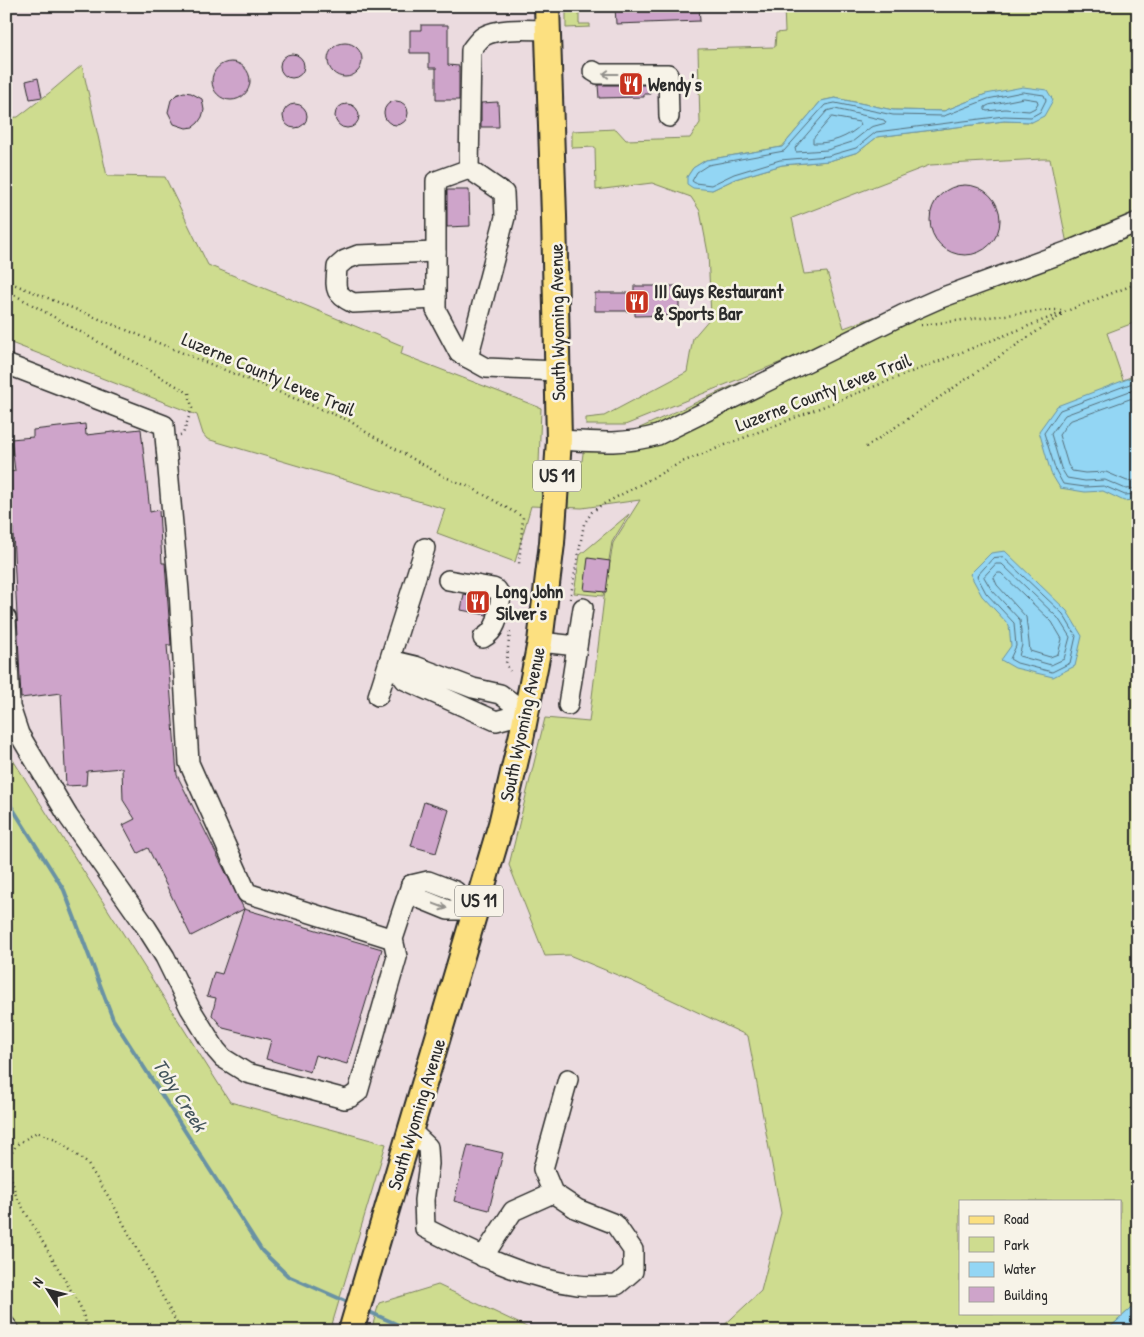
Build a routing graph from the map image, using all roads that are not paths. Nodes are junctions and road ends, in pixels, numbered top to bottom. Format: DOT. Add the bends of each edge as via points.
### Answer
graph roads {
  1 [pos="547,6"];
  2 [pos="548,30"];
  3 [pos="593,71"];
  4 [pos="669,117"];
  5 [pos="469,169"];
  6 [pos="1138,222"];
  7 [pos="436,252"];
  8 [pos="436,299"];
  9 [pos="468,358"];
  10 [pos="6,364"];
  11 [pos="558,371"];
  12 [pos="559,440"];
  13 [pos="425,548"];
  14 [pos="448,580"];
  15 [pos="583,608"];
  16 [pos="6,618"];
  17 [pos="482,638"];
  18 [pos="540,642"];
  19 [pos="577,646"];
  20 [pos="390,660"];
  21 [pos="378,696"];
  22 [pos="568,705"];
  23 [pos="526,713"];
  24 [pos="476,910"];
  25 [pos="393,939"];
  26 [pos="568,1080"];
  27 [pos="411,1131"];
  28 [pos="554,1193"];
  29 [pos="483,1257"];
  30 [pos="6,1326"];
  31 [pos="10,1331"];
  32 [pos="351,1331"];
  1 -- 2 [label="main road, South Wyoming Avenue / US 11"];
  2 -- 5 [label="street" via="492,33 483,36 471,50"];
  2 -- 11 [label="main road, South Wyoming Avenue / US 11"];
  4 -- 3 [label="street, one-way" via="668,74 598,74"];
  5 -- 7 [label="street" via="436,181"];
  5 -- 9 [label="street" via="504,193 505,217"];
  6 -- 12 [label="street" via="938,299 658,435 621,443"];
  7 -- 8 [label="street"];
  7 -- 8 [label="street" via="358,255 338,267 336,290 342,298 353,303"];
  8 -- 9 [label="street" via="436,310 459,353"];
  9 -- 11 [label="street" via="486,368"];
  10 -- 25 [label="street" via="164,425 179,591 189,763 247,893"];
  11 -- 12 [label="main road, South Wyoming Avenue / US 11"];
  12 -- 18 [label="main road, South Wyoming Avenue / US 11" via="552,544"];
  13 -- 20 [label="street"];
  14 -- 17 [label="street" via="493,588 499,592 496,626"];
  15 -- 19 [label="street"];
  16 -- 25 [label="street" via="10,707 19,734 68,816 165,957 190,1008 223,1058 248,1073 345,1099 352,1097 358,1092 397,957"];
  18 -- 19 [label="street"];
  18 -- 23 [label="main road, South Wyoming Avenue / US 11"];
  19 -- 22 [label="street"];
  20 -- 21 [label="street"];
  20 -- 23 [label="street" via="500,694"];
  23 -- 24 [label="main road, South Wyoming Avenue / US 11" via="501,824"];
  24 -- 25 [label="street" via="448,910 421,899 411,885"];
  24 -- 27 [label="main road, South Wyoming Avenue / US 11"];
  26 -- 28 [label="street" via="543,1169"];
  27 -- 29 [label="street" via="428,1147 425,1228"];
  27 -- 32 [label="main road, South Wyoming Avenue / US 11"];
  28 -- 29 [label="street" via="513,1211"];
  28 -- 29 [label="street" via="577,1209 615,1224 633,1250 633,1271 617,1285 580,1286 549,1280"];
  30 -- 31 [label="street"];
}
